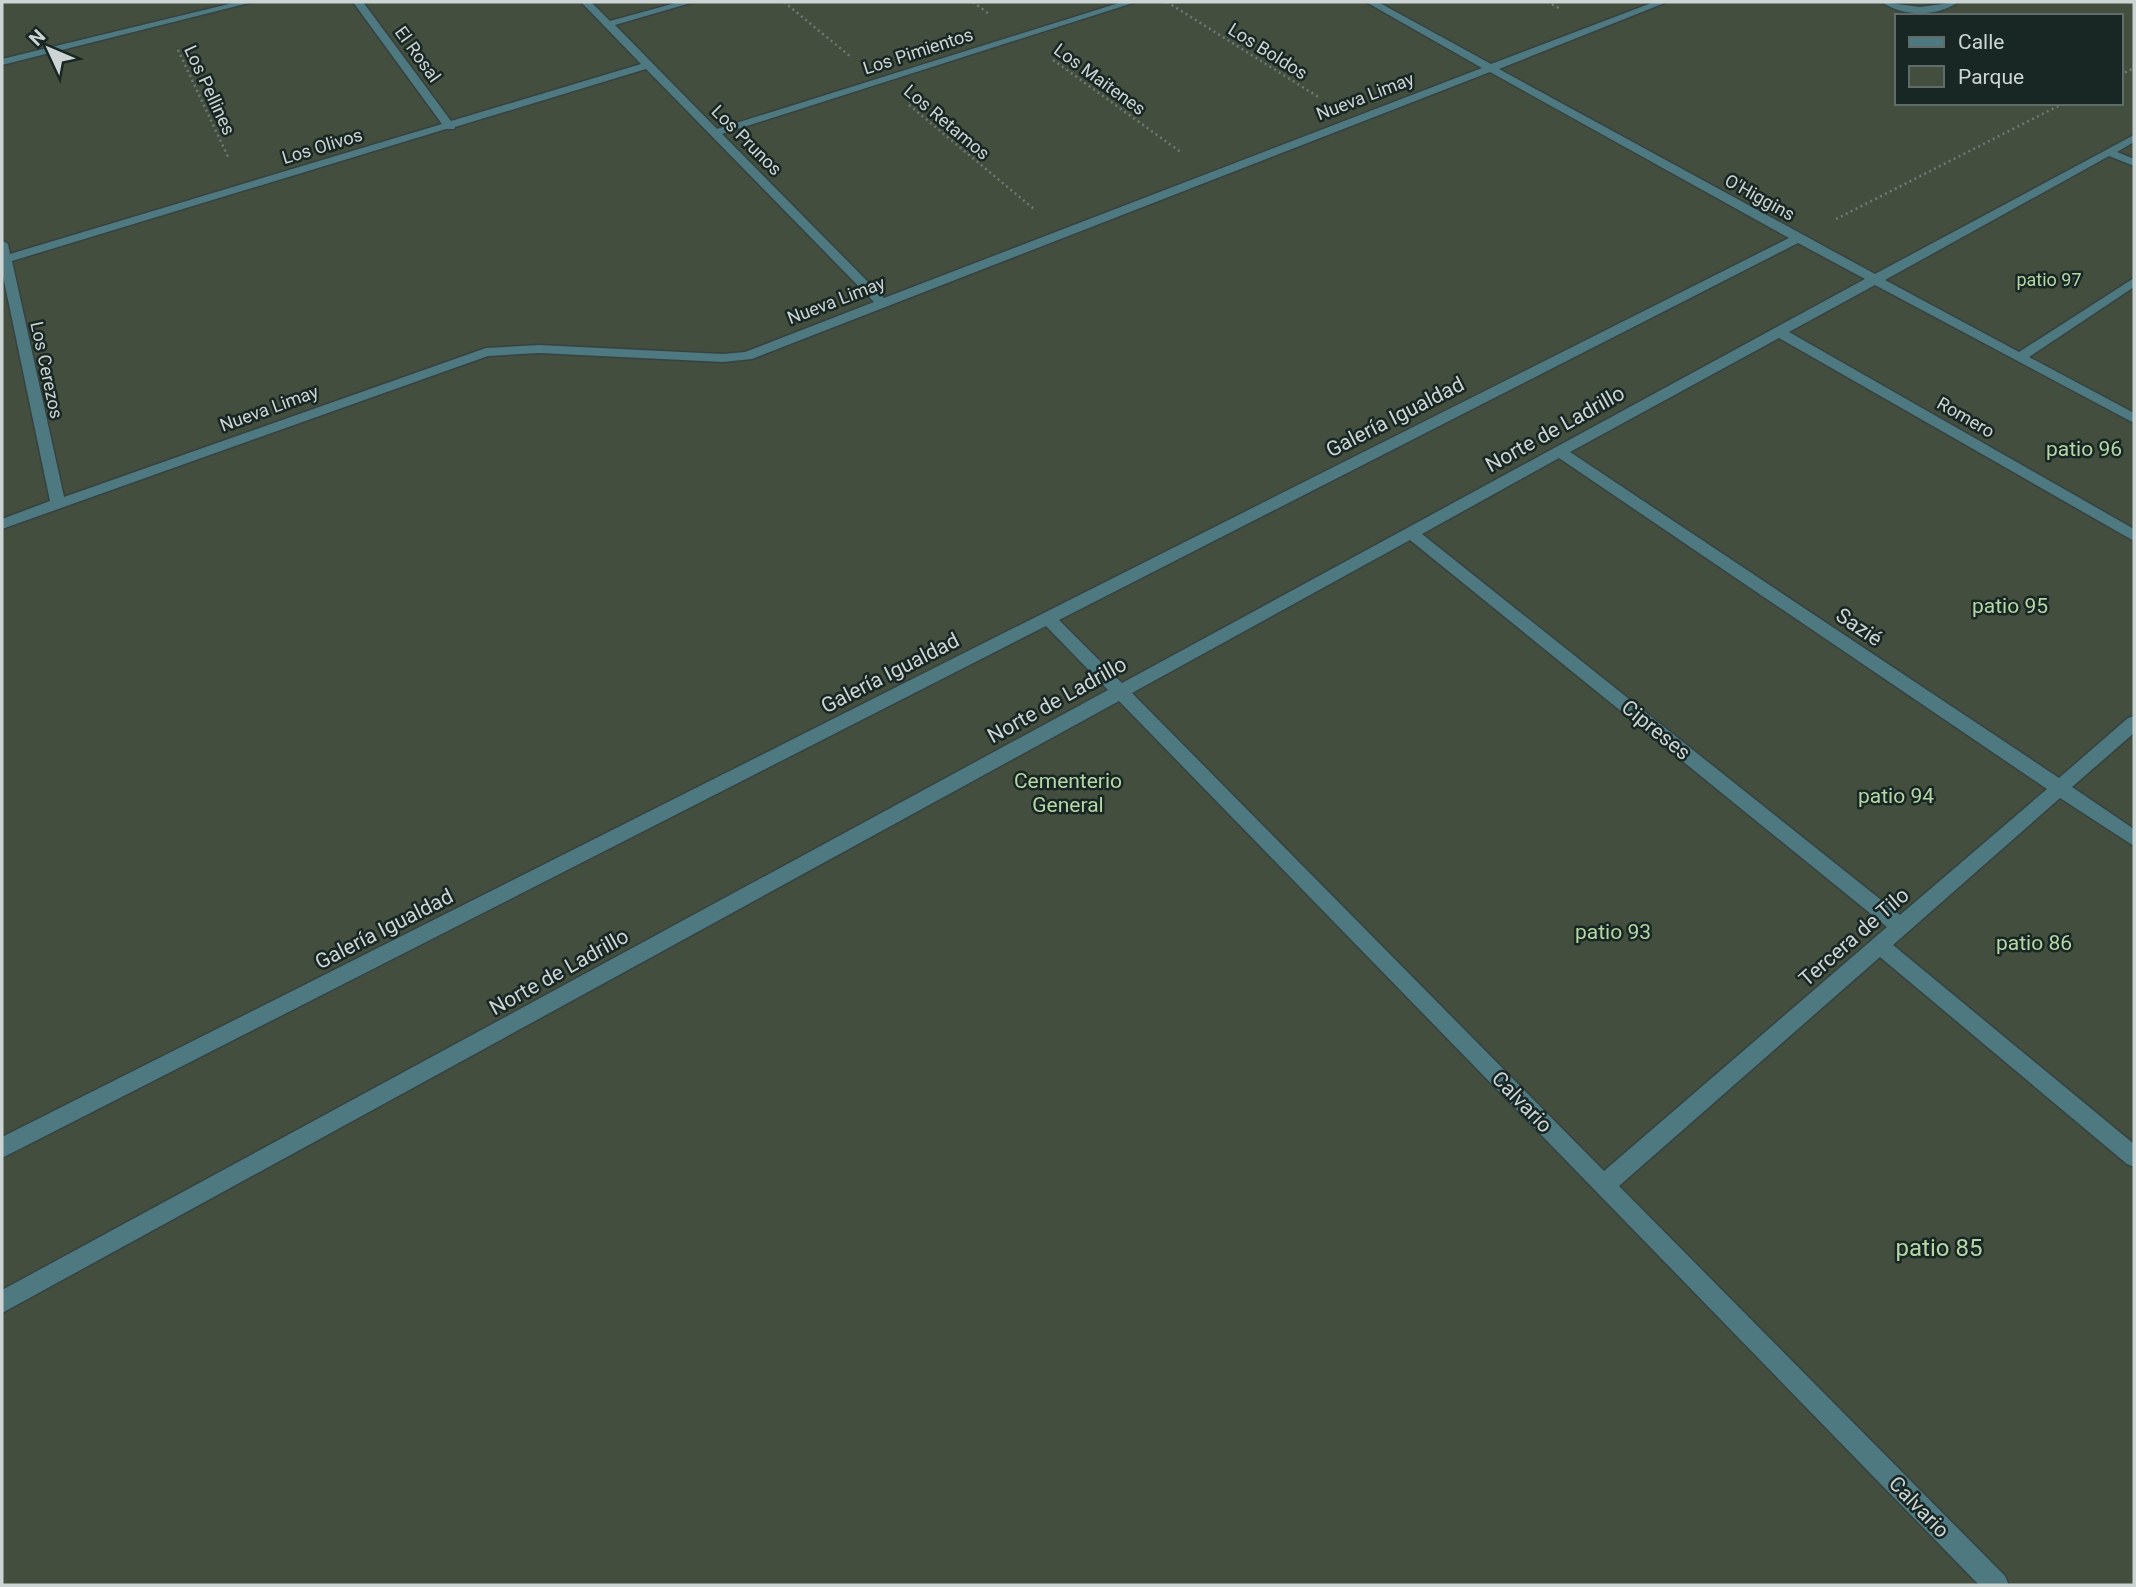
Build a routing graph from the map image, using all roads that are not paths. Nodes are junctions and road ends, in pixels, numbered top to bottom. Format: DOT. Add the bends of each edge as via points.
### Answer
graph roads {
  1 [pos="248,2"];
  2 [pos="358,2"];
  3 [pos="586,2"];
  4 [pos="689,2"];
  5 [pos="1131,2"];
  6 [pos="1371,2"];
  7 [pos="1662,2"];
  8 [pos="1887,2"];
  9 [pos="1952,2"];
  10 [pos="609,24"];
  11 [pos="2,62"];
  12 [pos="648,65"];
  13 [pos="1491,68"];
  14 [pos="450,127"];
  15 [pos="716,133"];
  16 [pos="2134,138"];
  17 [pos="2109,152"];
  18 [pos="2134,163"];
  19 [pos="1798,238"];
  20 [pos="2,244"];
  21 [pos="5,259"];
  22 [pos="1875,280"];
  23 [pos="2134,282"];
  24 [pos="7,295"];
  25 [pos="883,303"];
  26 [pos="1779,332"];
  27 [pos="2020,357"];
  28 [pos="2134,419"];
  29 [pos="1560,452"];
  30 [pos="58,503"];
  31 [pos="2,524"];
  32 [pos="1411,533"];
  33 [pos="2134,536"];
  34 [pos="1048,618"];
  35 [pos="1120,692"];
  36 [pos="2134,723"];
  37 [pos="2060,788"];
  38 [pos="2134,838"];
  39 [pos="1901,927"];
  40 [pos="1880,945"];
  41 [pos="2,1148"];
  42 [pos="2134,1157"];
  43 [pos="1604,1185"];
  44 [pos="2,1302"];
  45 [pos="1996,1585"];
  1 -- 11 [label="street"];
  2 -- 14 [label="street, El Rosal"];
  3 -- 10 [label="street, Los Prunos"];
  4 -- 10 [label="street"];
  5 -- 15 [label="street, Los Pimientos"];
  6 -- 13 [label="street, O'Higgins"];
  7 -- 13 [label="street, Nueva Limay"];
  8 -- 9 [label="street" via="1934,11"];
  10 -- 12 [label="street, Los Prunos"];
  12 -- 14 [label="street, Los Olivos"];
  12 -- 15 [label="street, Los Prunos"];
  13 -- 19 [label="street, O'Higgins"];
  13 -- 25 [label="street, Nueva Limay"];
  14 -- 21 [label="street, Los Olivos"];
  15 -- 25 [label="street, Los Prunos"];
  16 -- 17 [label="street, Norte de Ladrillo"];
  17 -- 18 [label="street"];
  17 -- 22 [label="street, Norte de Ladrillo"];
  19 -- 22 [label="street, O'Higgins"];
  19 -- 34 [label="street, Galería Igualdad"];
  20 -- 21 [label="street, Los Cerezos"];
  21 -- 24 [label="street, Los Cerezos"];
  22 -- 26 [label="street, Norte de Ladrillo"];
  22 -- 27 [label="street, O'Higgins"];
  23 -- 27 [label="street"];
  24 -- 30 [label="street, Los Cerezos"];
  25 -- 30 [label="street, Nueva Limay" via="735,357 539,349 486,352"];
  26 -- 29 [label="street, Norte de Ladrillo"];
  26 -- 33 [label="street, Romero"];
  27 -- 28 [label="street, O'Higgins"];
  29 -- 32 [label="street, Norte de Ladrillo"];
  29 -- 37 [label="street, Sazié"];
  30 -- 31 [label="street, Nueva Limay"];
  32 -- 35 [label="street, Norte de Ladrillo"];
  32 -- 39 [label="street, Cipreses"];
  34 -- 35 [label="street, Calvario"];
  34 -- 41 [label="street, Galería Igualdad"];
  35 -- 43 [label="street, Calvario"];
  35 -- 44 [label="street, Norte de Ladrillo"];
  36 -- 37 [label="street, Tercera de Tilo"];
  37 -- 38 [label="street, Sazié"];
  37 -- 39 [label="street, Tercera de Tilo"];
  39 -- 40 [label="street, Tercera de Tilo"];
  40 -- 42 [label="street"];
  40 -- 43 [label="street, Tercera de Tilo"];
  43 -- 45 [label="street, Calvario"];
}
